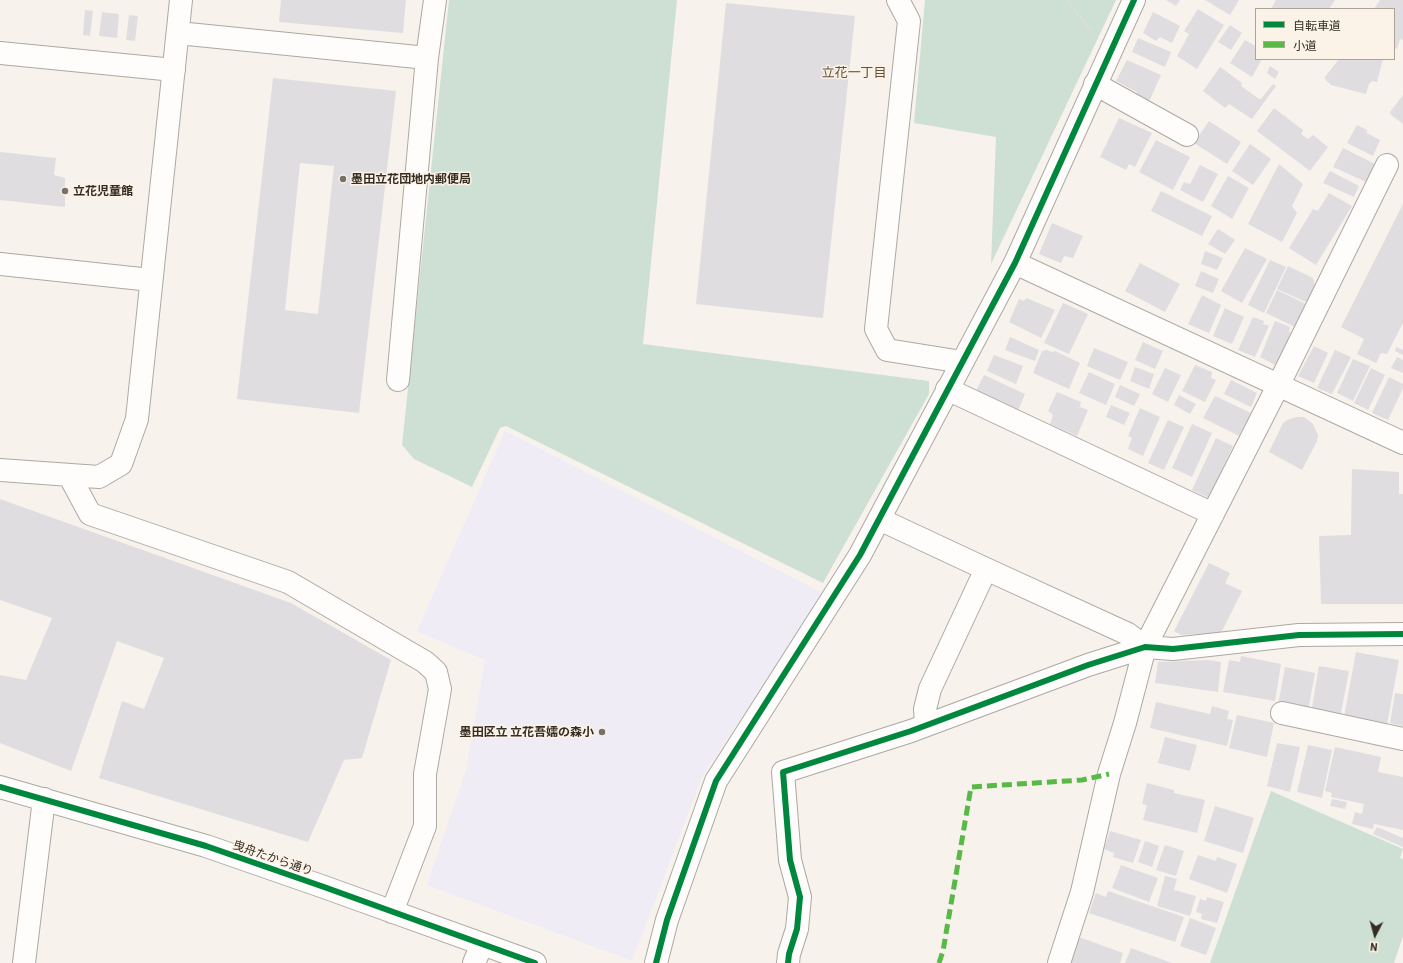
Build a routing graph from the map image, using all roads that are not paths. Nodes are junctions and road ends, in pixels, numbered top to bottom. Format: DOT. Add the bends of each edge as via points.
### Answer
graph roads {
  1 [pos="181,0"];
  2 [pos="435,0"];
  3 [pos="898,0"];
  4 [pos="1134,0"];
  5 [pos="178,34"];
  6 [pos="0,53"];
  7 [pos="427,58"];
  8 [pos="174,70"];
  9 [pos="1095,84"];
  10 [pos="1187,135"];
  11 [pos="1387,165"];
  12 [pos="1015,263"];
  13 [pos="0,264"];
  14 [pos="151,280"];
  15 [pos="962,362"];
  16 [pos="398,380"];
  17 [pos="1278,386"];
  18 [pos="947,389"];
  19 [pos="1403,443"];
  20 [pos="0,470"];
  21 [pos="69,475"];
  22 [pos="1213,514"];
  23 [pos="879,519"];
  24 [pos="986,569"];
  25 [pos="1403,634"];
  26 [pos="1145,647"];
  27 [pos="1282,713"];
  28 [pos="926,725"];
  29 [pos="1403,739"];
  30 [pos="0,787"];
  31 [pos="44,799"];
  32 [pos="392,912"];
  33 [pos="478,954"];
  34 [pos="24,963"];
  35 [pos="535,963"];
  36 [pos="656,963"];
  37 [pos="788,963"];
  38 [pos="1059,963"];
  1 -- 5 [label="street"];
  2 -- 7 [label="street"];
  3 -- 15 [label="street" via="909,21 876,329 886,350"];
  4 -- 9 [label="street"];
  5 -- 7 [label="street"];
  5 -- 8 [label="street"];
  6 -- 8 [label="street"];
  7 -- 16 [label="street"];
  8 -- 14 [label="street"];
  9 -- 10 [label="street"];
  9 -- 12 [label="street"];
  11 -- 17 [label="street"];
  12 -- 15 [label="street"];
  12 -- 17 [label="street"];
  13 -- 14 [label="street"];
  14 -- 21 [label="street" via="137,419 121,464 99,478"];
  15 -- 18 [label="street"];
  17 -- 19 [label="street"];
  17 -- 22 [label="street"];
  18 -- 22 [label="street"];
  18 -- 23 [label="street"];
  20 -- 21 [label="street"];
  21 -- 32 [label="street" via="90,514 288,582 425,662 436,672 440,690 425,774 425,826"];
  22 -- 26 [label="street"];
  23 -- 24 [label="street"];
  23 -- 36 [label="street" via="860,554 716,781 666,920"];
  24 -- 26 [label="street" via="1128,634"];
  24 -- 28 [label="street" via="930,689 925,708"];
  25 -- 26 [label="street" via="1299,635 1173,649"];
  26 -- 28 [label="street" via="1088,665"];
  26 -- 38 [label="street" via="1109,774 1082,892"];
  27 -- 29 [label="street"];
  28 -- 37 [label="street" via="783,772 790,860 800,897 797,929"];
  30 -- 31 [label="street, 曳舟たから通り"];
  31 -- 32 [label="street, 曳舟たから通り" via="206,846"];
  31 -- 34 [label="street"];
  32 -- 33 [label="street, 曳舟たから通り"];
  33 -- 35 [label="street, 曳舟たから通り"];
}
